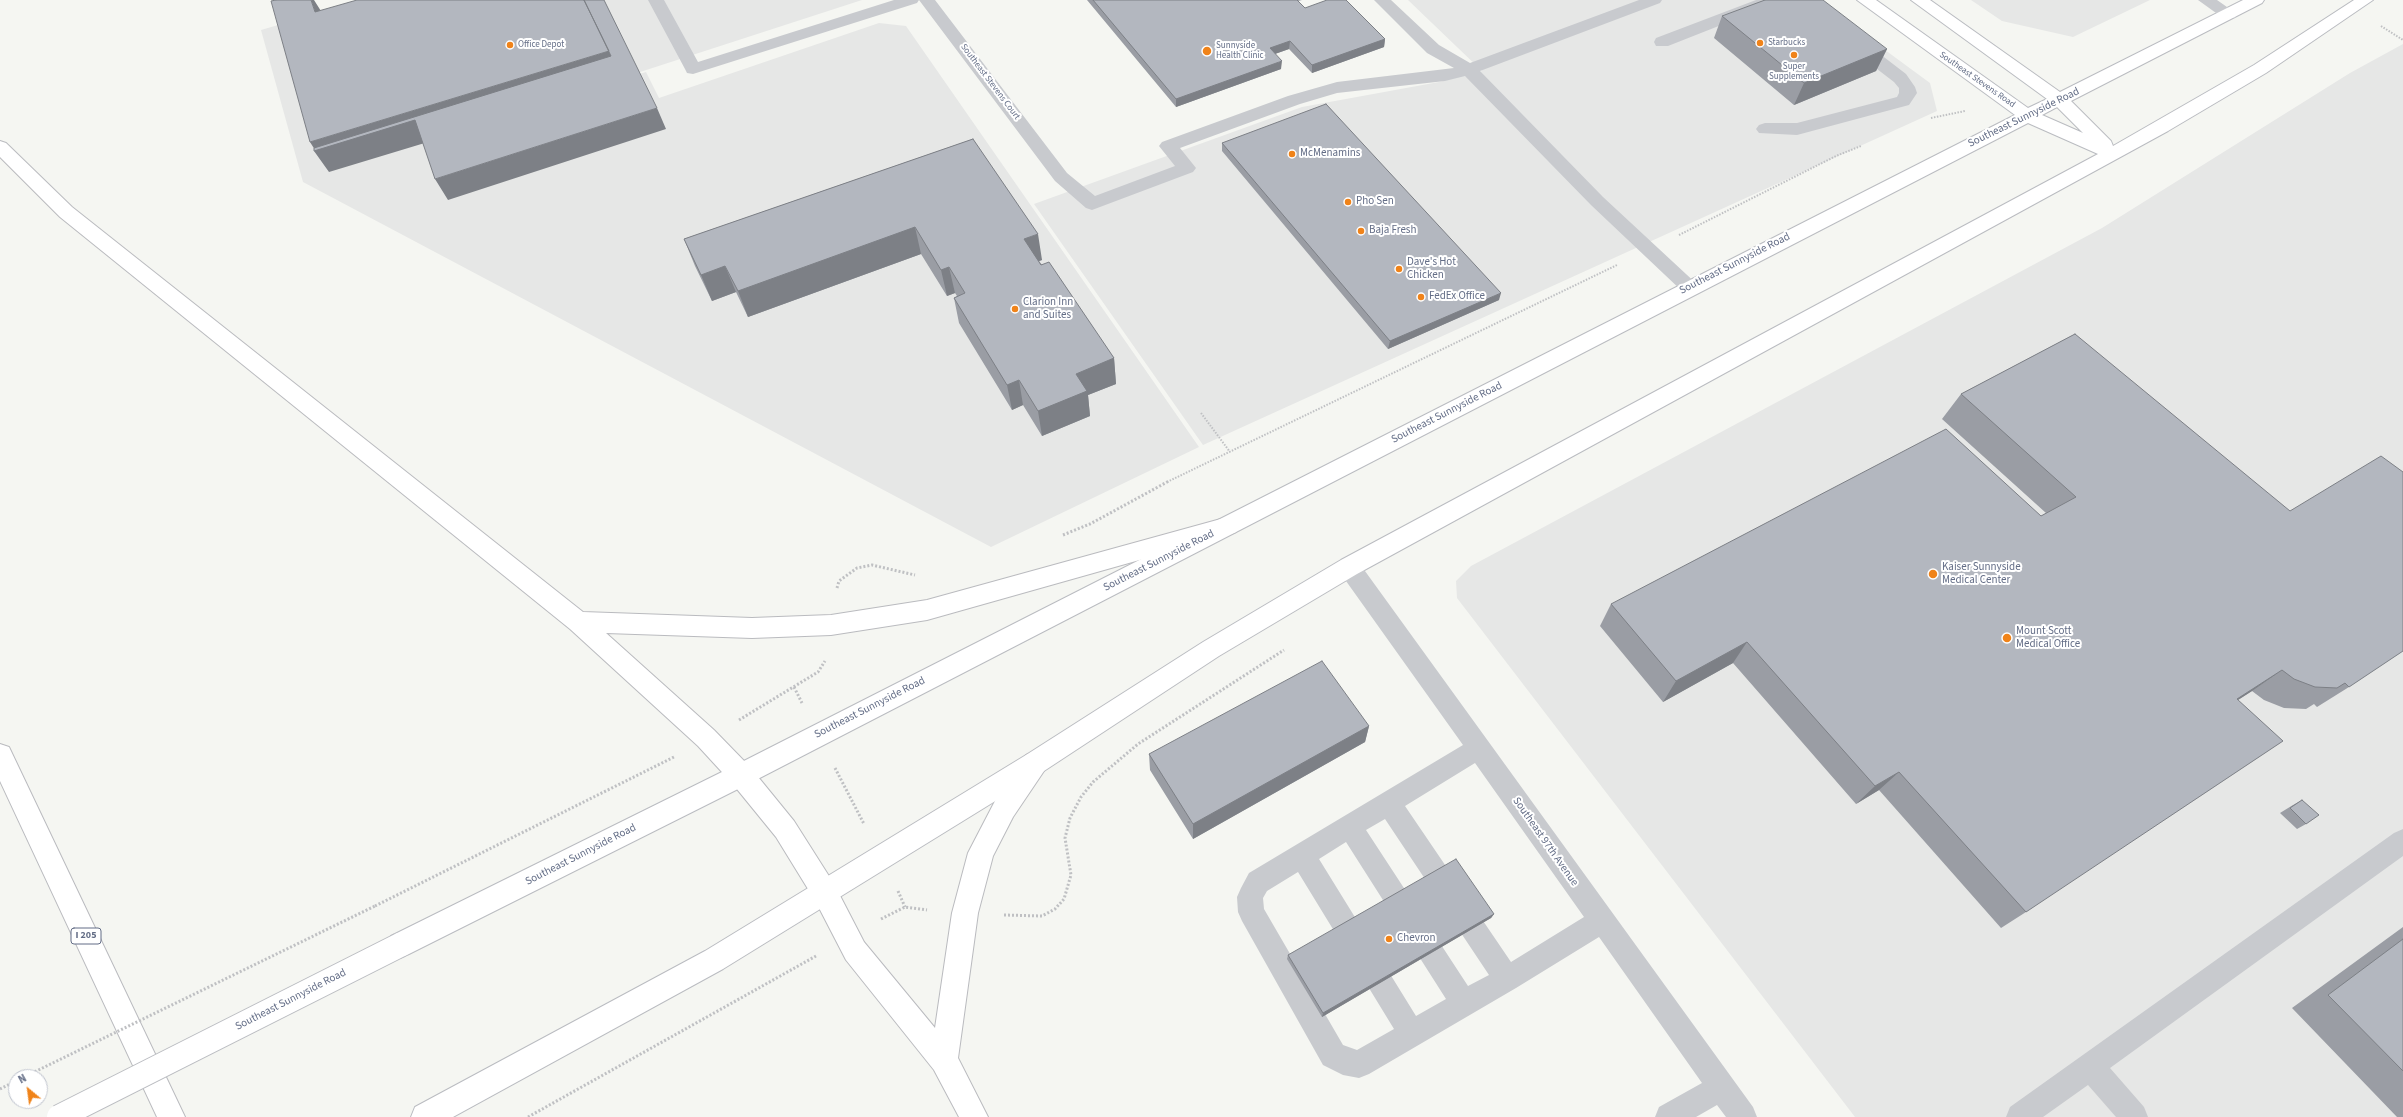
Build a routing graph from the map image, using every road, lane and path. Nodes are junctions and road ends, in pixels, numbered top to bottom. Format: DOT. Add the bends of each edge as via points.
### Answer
graph roads {
  1 [pos="656,0"];
  2 [pos="911,0"];
  3 [pos="927,0"];
  4 [pos="1382,0"];
  5 [pos="1654,0"];
  6 [pos="1771,0"];
  7 [pos="1865,0"];
  8 [pos="1919,0"];
  9 [pos="2206,0"];
  10 [pos="2256,0"];
  11 [pos="2365,0"];
  12 [pos="2229,14"];
  13 [pos="1844,34"];
  14 [pos="1662,42"];
  15 [pos="1468,69"];
  16 [pos="2060,100"];
  17 [pos="2028,116"];
  18 [pos="1933,117"];
  19 [pos="1926,120"];
  20 [pos="1765,129"];
  21 [pos="1864,145"];
  22 [pos="0,147"];
  23 [pos="2112,153"];
  24 [pos="1649,250"];
  25 [pos="1690,287"];
  26 [pos="1201,413"];
  27 [pos="1230,452"];
  28 [pos="1228,526"];
  29 [pos="1062,535"];
  30 [pos="1348,567"];
  31 [pos="919,576"];
  32 [pos="835,592"];
  33 [pos="578,622"];
  34 [pos="1284,650"];
  35 [pos="826,660"];
  36 [pos="794,687"];
  37 [pos="804,705"];
  38 [pos="754,711"];
  39 [pos="1478,748"];
  40 [pos="0,755"];
  41 [pos="1035,763"];
  42 [pos="655,768"];
  43 [pos="741,775"];
  44 [pos="841,778"];
  45 [pos="1389,804"];
  46 [pos="1350,827"];
  47 [pos="866,828"];
  48 [pos="2403,842"];
  49 [pos="1303,856"];
  50 [pos="896,886"];
  51 [pos="825,893"];
  52 [pos="905,907"];
  53 [pos="924,910"];
  54 [pos="1018,916"];
  55 [pos="885,917"];
  56 [pos="1602,921"];
  57 [pos="813,957"];
  58 [pos="1507,979"];
  59 [pos="1464,1004"];
  60 [pos="1412,1034"];
  61 [pos="944,1060"];
  62 [pos="2091,1067"];
  63 [pos="40,1069"];
  64 [pos="1721,1086"];
  65 [pos="59,1117"];
  66 [pos="171,1117"];
  67 [pos="425,1117"];
  68 [pos="528,1117"];
  69 [pos="974,1117"];
  70 [pos="1669,1117"];
  71 [pos="1743,1117"];
  72 [pos="2020,1117"];
  73 [pos="2134,1117"];
  1 -- 2 [label="street" via="693,69"];
  3 -- 15 [label="street, Southeast Stevens Court" via="1061,177 1092,204 1187,168 1168,146 1294,100 1337,88 1445,76"];
  4 -- 15 [label="street" via="1433,49"];
  5 -- 15 [label="street" via="1490,63"];
  6 -- 14 [label="street"];
  7 -- 17 [label="main road, Southeast Stevens Road"];
  8 -- 16 [label="main road"];
  9 -- 12 [label="street"];
  10 -- 12 [label="main road, Southeast Sunnyside Road"];
  11 -- 23 [label="main road" via="2260,69"];
  12 -- 16 [label="main road, Southeast Sunnyside Road"];
  13 -- 20 [label="street" via="1900,78 1908,93 1903,101 1797,129"];
  15 -- 24 [label="street" via="1597,201"];
  16 -- 17 [label="main road, Southeast Sunnyside Road"];
  16 -- 23 [label="main road"];
  17 -- 23 [label="main road, Southeast Stevens Road"];
  17 -- 25 [label="main road, Southeast Sunnyside Road"];
  18 -- 19 [label="path"];
  21 -- 24 [label="path" via="1836,156"];
  22 -- 33 [label="main road" via="66,212 297,400"];
  23 -- 30 [label="main road"];
  24 -- 25 [label="street"];
  24 -- 27 [label="path"];
  25 -- 28 [label="main road, Southeast Sunnyside Road"];
  26 -- 27 [label="path"];
  27 -- 29 [label="path" via="1155,488 1090,524"];
  28 -- 33 [label="main road" via="927,610 831,625 752,628"];
  28 -- 43 [label="main road, Southeast Sunnyside Road"];
  30 -- 39 [label="street, Southeast 97th Avenue"];
  30 -- 41 [label="main road" via="1211,649"];
  31 -- 32 [label="path" via="872,565 857,568 839,581"];
  33 -- 43 [label="main road" via="706,738"];
  34 -- 54 [label="path" via="1138,744 1093,782 1081,797 1070,818 1065,838 1071,875 1064,899 1055,909 1042,916"];
  35 -- 36 [label="path" via="818,672"];
  36 -- 37 [label="path"];
  36 -- 38 [label="path"];
  39 -- 45 [label="street"];
  39 -- 56 [label="street, Southeast 97th Avenue"];
  40 -- 66 [label="main road, I 205"];
  41 -- 51 [label="main road"];
  41 -- 61 [label="main road" via="1004,809 981,853 965,914"];
  42 -- 63 [label="path, bridge"];
  43 -- 51 [label="main road" via="785,829"];
  43 -- 65 [label="main road, Southeast Sunnyside Road, bridge"];
  44 -- 47 [label="path"];
  45 -- 46 [label="street"];
  45 -- 58 [label="street"];
  46 -- 49 [label="street"];
  46 -- 59 [label="street"];
  48 -- 62 [label="street"];
  49 -- 60 [label="street"];
  49 -- 60 [label="street" via="1258,882 1250,897 1251,912 1333,1055 1343,1061 1359,1064"];
  50 -- 52 [label="path"];
  51 -- 61 [label="main road" via="855,951"];
  51 -- 67 [label="main road" via="714,960"];
  52 -- 53 [label="path"];
  52 -- 55 [label="path"];
  56 -- 58 [label="street"];
  56 -- 64 [label="street, Southeast 97th Avenue"];
  57 -- 68 [label="path"];
  58 -- 59 [label="street"];
  59 -- 60 [label="street"];
  61 -- 69 [label="main road"];
  62 -- 72 [label="street"];
  62 -- 73 [label="street"];
  64 -- 70 [label="street"];
  64 -- 71 [label="street, Southeast 97th Avenue"];
}
